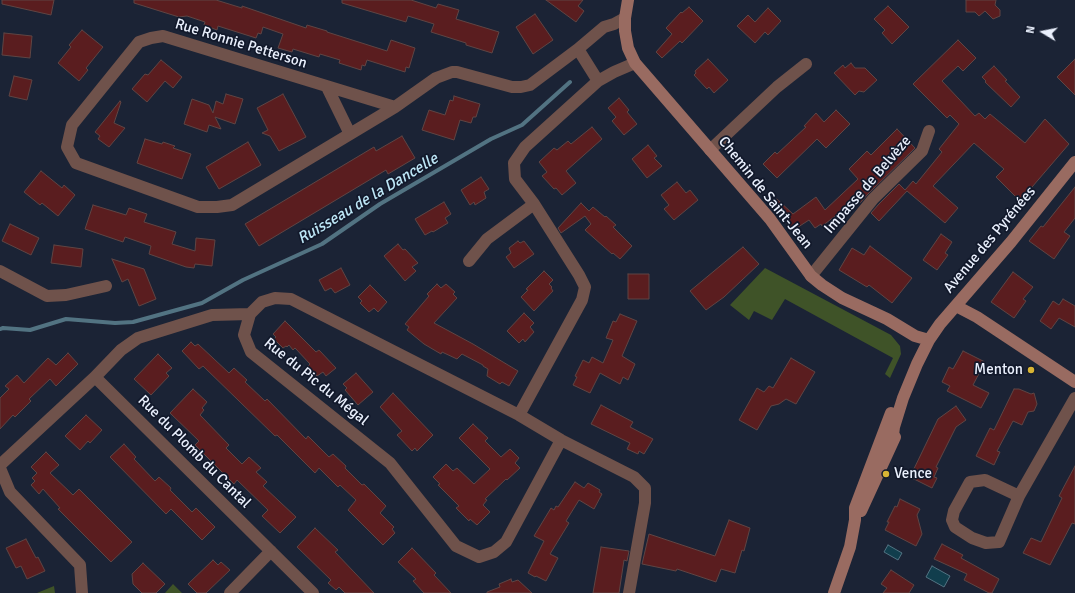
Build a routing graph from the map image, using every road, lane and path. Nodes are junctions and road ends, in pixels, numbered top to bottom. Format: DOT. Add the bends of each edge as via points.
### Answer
graph roads {
  1 [pos="628,0"];
  2 [pos="625,18"];
  3 [pos="578,49"];
  4 [pos="635,63"];
  5 [pos="806,64"];
  6 [pos="598,81"];
  7 [pos="327,87"];
  8 [pos="395,107"];
  9 [pos="929,131"];
  10 [pos="350,134"];
  11 [pos="710,150"];
  12 [pos="1075,162"];
  13 [pos="534,204"];
  14 [pos="469,261"];
  15 [pos="0,271"];
  16 [pos="812,276"];
  17 [pos="106,286"];
  18 [pos="956,306"];
  19 [pos="250,314"];
  20 [pos="930,340"];
  21 [pos="95,377"];
  22 [pos="1075,382"];
  23 [pos="900,396"];
  24 [pos="1075,398"];
  25 [pos="519,415"];
  26 [pos="561,440"];
  27 [pos="892,443"];
  28 [pos="0,466"];
  29 [pos="1019,496"];
  30 [pos="855,520"];
  31 [pos="271,551"];
  32 [pos="836,592"];
  33 [pos="82,593"];
  34 [pos="230,593"];
  35 [pos="313,593"];
  36 [pos="629,593"];
  1 -- 2 [label="main road, Chemin de Saint-Jean"];
  2 -- 3 [label="street, Rue Ronnie Petterson" via="604,27"];
  2 -- 4 [label="main road, Chemin de Saint-Jean" via="628,48"];
  3 -- 6 [label="street"];
  3 -- 8 [label="street, Rue Ronnie Petterson" via="530,85 512,87 452,72 436,78"];
  4 -- 6 [label="street"];
  4 -- 11 [label="main road, Chemin de Saint-Jean"];
  5 -- 11 [label="street" via="777,87"];
  6 -- 13 [label="street" via="525,147 514,163 515,179"];
  7 -- 8 [label="street, Rue Ronnie Petterson"];
  7 -- 10 [label="street"];
  7 -- 10 [label="street, Rue Ronnie Petterson" via="163,36 150,38 139,42 72,125 67,147 76,162 198,207 217,207 232,204"];
  8 -- 10 [label="street, Rue Ronnie Petterson"];
  9 -- 16 [label="street, Impasse de Belvèze" via="922,152 872,199"];
  11 -- 16 [label="main road, Chemin de Saint-Jean" via="770,219"];
  12 -- 18 [label="main road, Avenue des Pyrénées"];
  13 -- 14 [label="street" via="487,239"];
  13 -- 25 [label="street" via="585,287 582,300"];
  15 -- 17 [label="street" via="47,296 66,295"];
  16 -- 20 [label="main road, Chemin de Saint-Jean" via="842,298 887,319 915,336"];
  18 -- 20 [label="main road, Avenue des Pyrénées"];
  18 -- 22 [label="main road" via="978,317"];
  19 -- 21 [label="street" via="212,315 138,338 121,350"];
  19 -- 25 [label="street" via="262,302 275,298 291,299"];
  19 -- 26 [label="street, Rue du Pic du Mégal" via="244,335 251,352 390,463 456,546 479,557 494,552 506,542"];
  20 -- 23 [label="main road, Avenue des Pyrénées"];
  20 -- 27 [label="main road, Avenue des Pyrénées" via="928,353 911,390 900,427"];
  21 -- 28 [label="street"];
  21 -- 31 [label="street, Rue du Plomb du Cantal"];
  23 -- 27 [label="main road, Avenue des Pyrénées"];
  23 -- 30 [label="main road, Avenue des Pyrénées" via="855,508"];
  24 -- 29 [label="street"];
  25 -- 26 [label="street"];
  26 -- 36 [label="street" via="634,477 645,488 645,503"];
  27 -- 30 [label="main road, Avenue des Pyrénées"];
  28 -- 33 [label="street" via="10,492 80,565"];
  29 -- 29 [label="street" via="999,542 986,543 972,538 955,527 952,520 954,511 970,482 985,480"];
  30 -- 32 [label="main road, Avenue des Pyrénées" via="850,547"];
  31 -- 34 [label="street"];
  31 -- 35 [label="street, Rue du Plomb du Cantal"];
}
